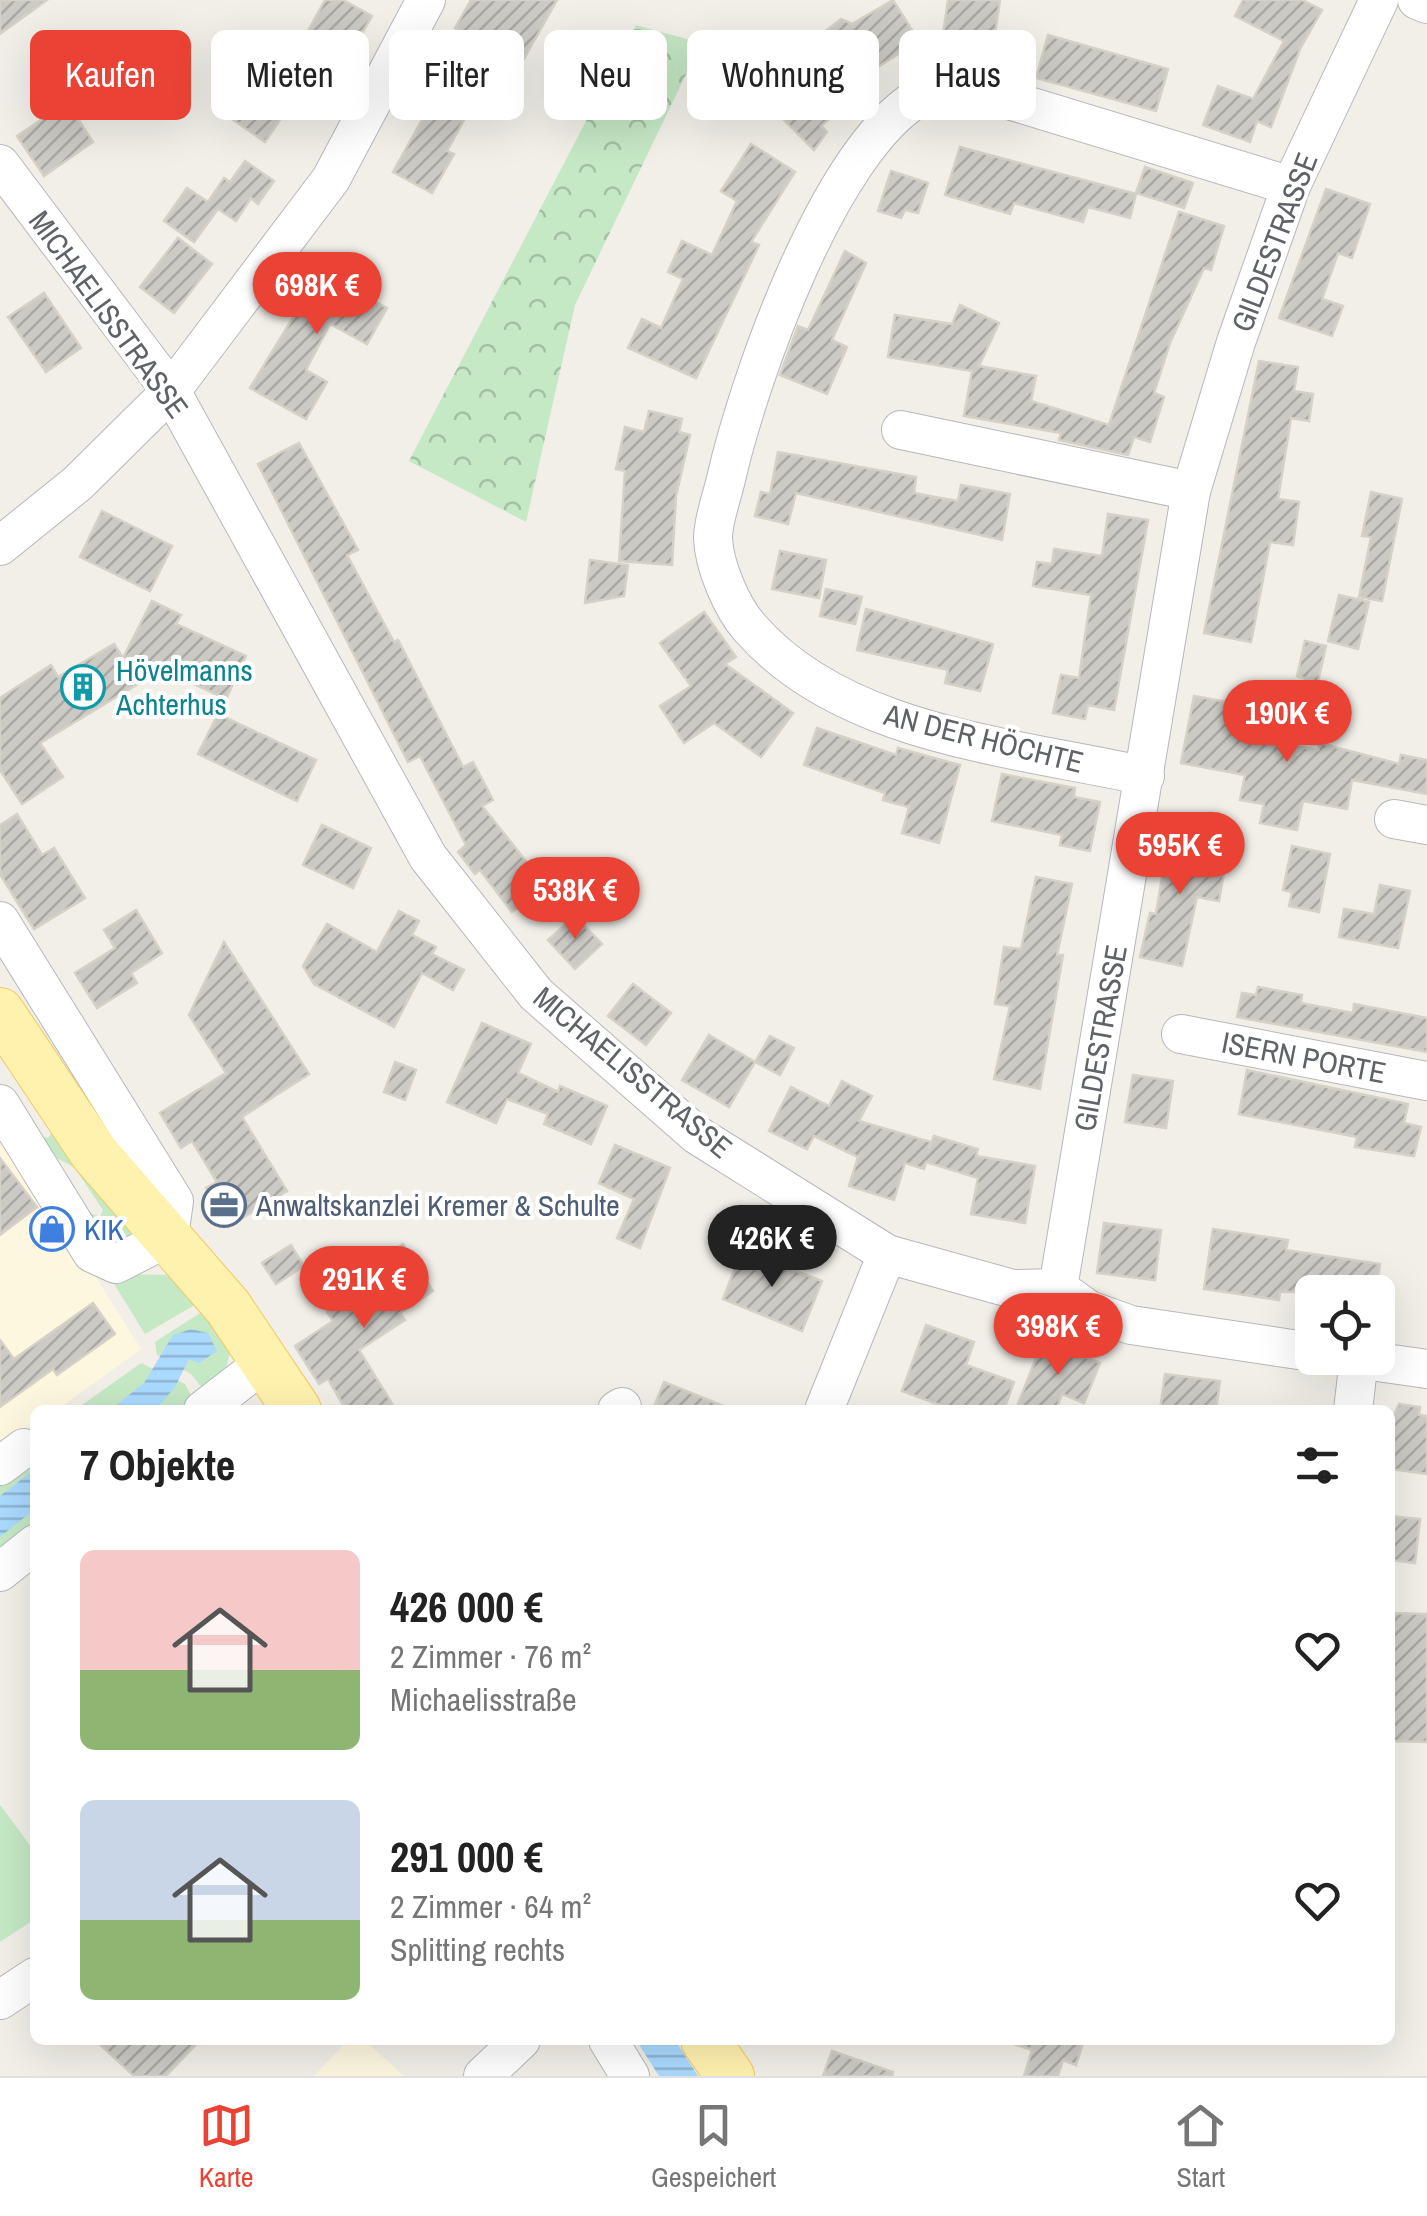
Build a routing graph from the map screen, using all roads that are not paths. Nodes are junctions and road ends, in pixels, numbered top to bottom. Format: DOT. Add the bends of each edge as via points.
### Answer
graph roads {
  1 [pos="426,0"];
  2 [pos="1379,0"];
  3 [pos="1418,0"];
  4 [pos="1427,4"];
  5 [pos="3,180"];
  6 [pos="1290,186"];
  7 [pos="171,390"];
  8 [pos="900,430"];
  9 [pos="1191,492"];
  10 [pos="0,546"];
  11 [pos="1146,776"];
  12 [pos="0,922"];
  13 [pos="0,1012"];
  14 [pos="1181,1034"];
  15 [pos="1427,1080"];
  16 [pos="0,1104"];
  17 [pos="170,1237"];
  18 [pos="887,1254"];
  19 [pos="1058,1288"];
  20 [pos="1295,1349"];
  21 [pos="265,1362"];
  22 [pos="1395,1364"];
  23 [pos="1427,1369"];
  24 [pos="1353,1375"];
  25 [pos="209,1405"];
  26 [pos="294,1405"];
  27 [pos="826,1405"];
  28 [pos="1352,1405"];
  29 [pos="30,1548"];
  30 [pos="0,1572"];
  31 [pos="30,1980"];
  32 [pos="0,2000"];
  33 [pos="516,2045"];
  34 [pos="611,2045"];
  35 [pos="708,2045"];
  36 [pos="483,2076"];
  37 [pos="630,2076"];
  38 [pos="730,2076"];
  1 -- 7 [label="street" via="331,179"];
  2 -- 6 [label="street, GILDESTRASSE"];
  3 -- 4 [label="street"];
  5 -- 7 [label="street, MICHAELISSTRASSE"];
  6 -- 9 [label="street, GILDESTRASSE"];
  6 -- 11 [label="street, AN DER HÖCHTE" via="973,88 924,94 892,118 854,167 784,294 740,416 713,538 725,584 747,626 790,667 901,723"];
  7 -- 10 [label="street" via="78,483"];
  7 -- 18 [label="street, MICHAELISSTRASSE" via="428,857 536,994 698,1135"];
  8 -- 9 [label="street"];
  9 -- 11 [label="street, GILDESTRASSE"];
  11 -- 19 [label="street, GILDESTRASSE"];
  12 -- 17 [label="street" via="174,1201"];
  13 -- 17 [label="main road" via="94,1153"];
  14 -- 15 [label="street, ISERN PORTE"];
  16 -- 17 [label="street" via="92,1253 116,1264"];
  17 -- 21 [label="main road"];
  18 -- 19 [label="street, MICHAELISSTRASSE" via="1013,1289"];
  18 -- 27 [label="street"];
  19 -- 20 [label="street" via="1089,1310 1131,1325"];
  21 -- 25 [label="street"];
  21 -- 26 [label="main road"];
  22 -- 23 [label="street"];
  24 -- 28 [label="street"];
  29 -- 30 [label="street"];
  31 -- 32 [label="street"];
  33 -- 36 [label="street"];
  34 -- 37 [label="street"];
  35 -- 38 [label="main road"];
}
